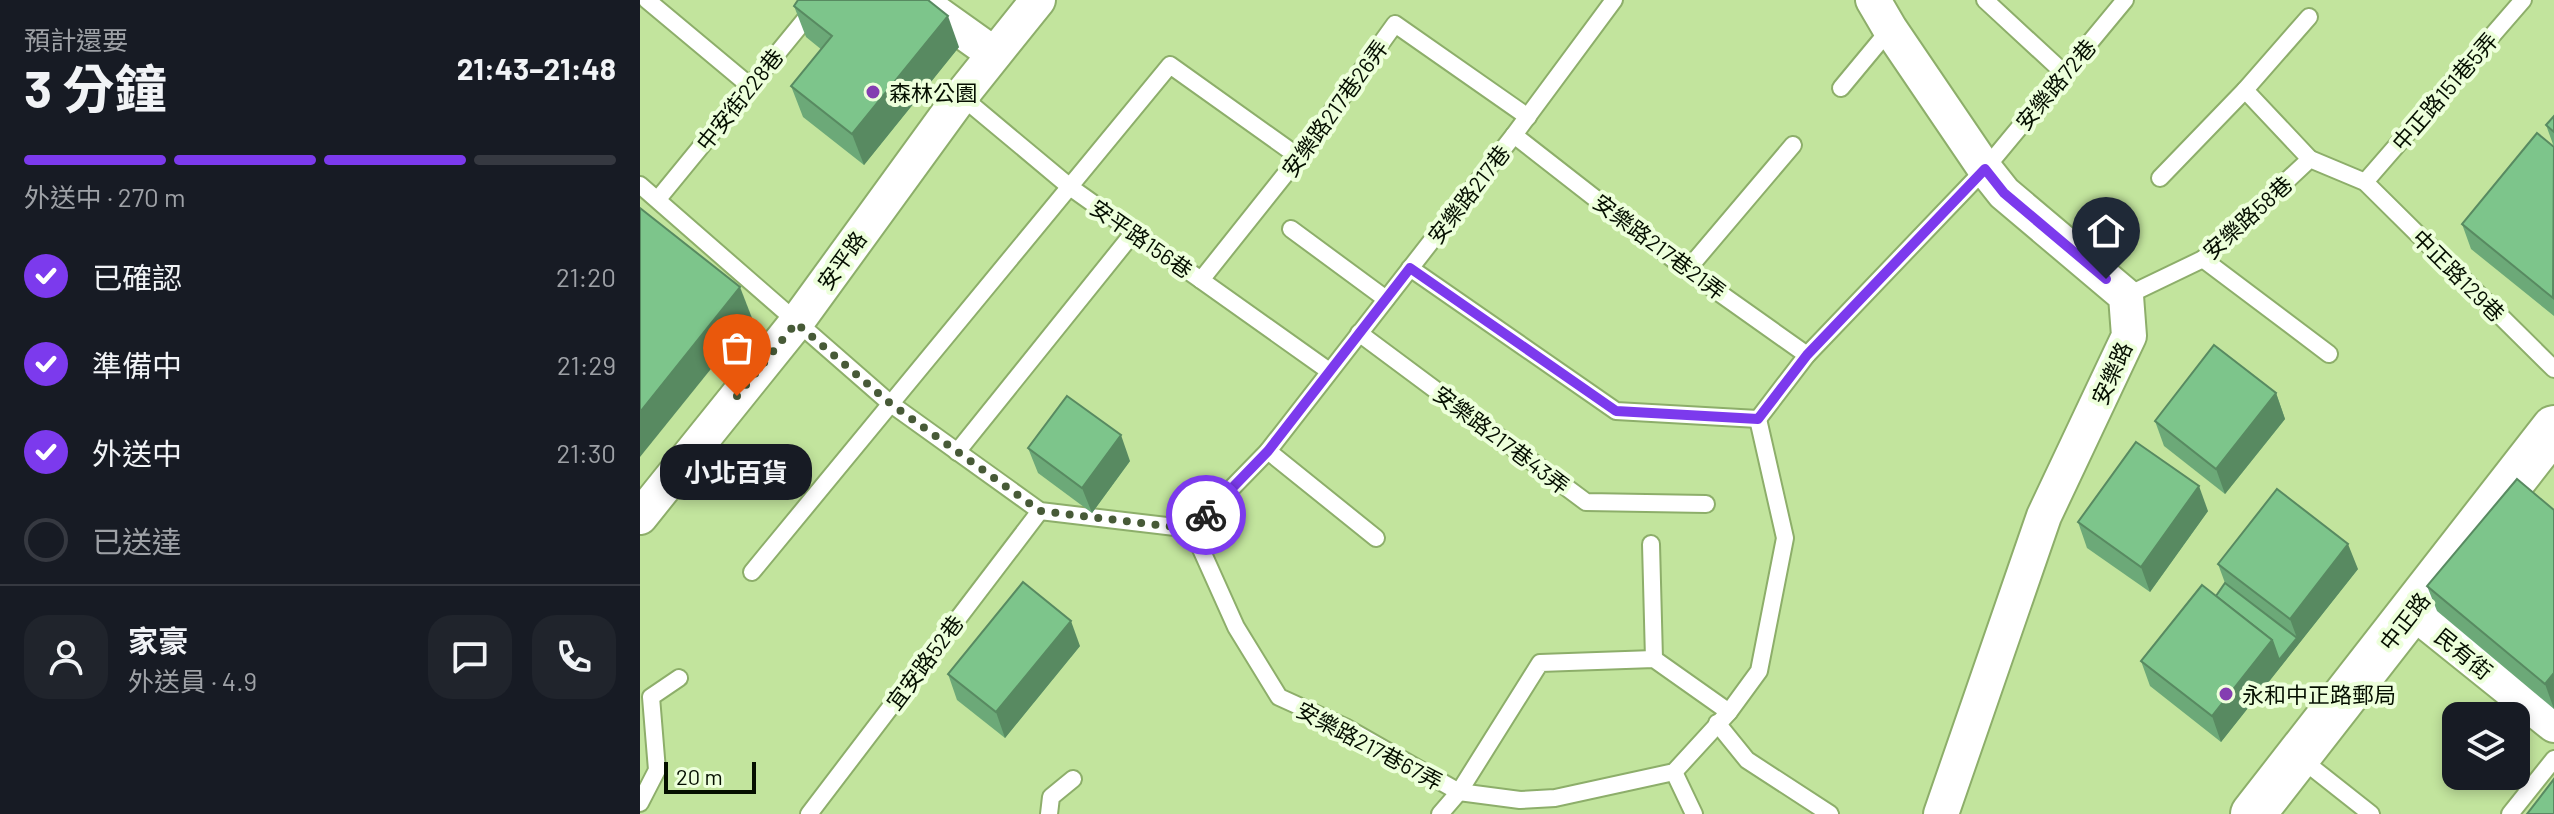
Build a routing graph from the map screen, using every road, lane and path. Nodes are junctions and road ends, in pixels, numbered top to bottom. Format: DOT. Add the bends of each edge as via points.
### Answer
graph roads {
  1 [pos="647,0"];
  2 [pos="821,0"];
  3 [pos="918,0"];
  4 [pos="1038,0"];
  5 [pos="1614,0"];
  6 [pos="1985,0"];
  7 [pos="2125,0"];
  8 [pos="2523,0"];
  9 [pos="1881,14"];
  10 [pos="2309,17"];
  11 [pos="994,54"];
  12 [pos="2064,73"];
  13 [pos="750,86"];
  14 [pos="1841,88"];
  15 [pos="2245,90"];
  16 [pos="961,96"];
  17 [pos="1528,117"];
  18 [pos="1514,135"];
  19 [pos="1793,145"];
  20 [pos="1299,157"];
  21 [pos="2310,159"];
  22 [pos="1985,169"];
  23 [pos="2160,178"];
  24 [pos="2365,182"];
  25 [pos="640,185"];
  26 [pos="1070,187"];
  27 [pos="658,199"];
  28 [pos="1291,229"];
  29 [pos="1134,232"];
  30 [pos="2203,259"];
  31 [pos="1410,268"];
  32 [pos="1687,270"];
  33 [pos="1201,280"];
  34 [pos="2126,296"];
  35 [pos="1386,299"];
  36 [pos="796,323"];
  37 [pos="1359,333"];
  38 [pos="2329,354"];
  39 [pos="1807,355"];
  40 [pos="2554,369"];
  41 [pos="1329,371"];
  42 [pos="891,404"];
  43 [pos="1758,419"];
  44 [pos="2554,428"];
  45 [pos="1268,451"];
  46 [pos="957,452"];
  47 [pos="1706,504"];
  48 [pos="1040,511"];
  49 [pos="640,517"];
  50 [pos="1192,529"];
  51 [pos="1376,538"];
  52 [pos="1651,544"];
  53 [pos="752,572"];
  54 [pos="2412,611"];
  55 [pos="1654,659"];
  56 [pos="679,678"];
  57 [pos="1723,718"];
  58 [pos="2554,725"];
  59 [pos="2299,757"];
  60 [pos="2554,759"];
  61 [pos="1674,772"];
  62 [pos="1073,779"];
  63 [pos="1459,792"];
  64 [pos="640,803"];
  65 [pos="809,814"];
  66 [pos="1049,814"];
  67 [pos="1440,814"];
  68 [pos="1694,814"];
  69 [pos="1830,814"];
  70 [pos="1941,814"];
  71 [pos="2253,814"];
  72 [pos="2371,814"];
  73 [pos="2510,814"];
  1 -- 13 [label="lane"];
  2 -- 13 [label="lane, 中安街228巷"];
  3 -- 11 [label="street"];
  4 -- 11 [label="street, 安平路"];
  5 -- 17 [label="lane, 安樂路217巷"];
  6 -- 12 [label="lane"];
  7 -- 12 [label="lane, 安樂路72巷"];
  8 -- 24 [label="lane, 中正路151巷5弄"];
  9 -- 14 [label="lane"];
  9 -- 22 [label="street"];
  10 -- 15 [label="lane"];
  11 -- 16 [label="street, 安平路"];
  12 -- 22 [label="lane, 安樂路72巷"];
  13 -- 27 [label="lane, 中安街228巷"];
  15 -- 21 [label="lane"];
  15 -- 23 [label="lane"];
  16 -- 26 [label="lane, 安平路156巷"];
  16 -- 36 [label="street, 安平路"];
  17 -- 18 [label="lane, 安樂路217巷"];
  17 -- 20 [label="lane, 安樂路217巷26弄" via="1395,24"];
  18 -- 31 [label="lane, 安樂路217巷"];
  18 -- 32 [label="lane, 安樂路217巷21弄"];
  19 -- 32 [label="lane"];
  20 -- 26 [label="lane" via="1170,65"];
  20 -- 33 [label="lane, 安樂路217巷26弄"];
  21 -- 24 [label="lane, 安樂路58巷"];
  21 -- 30 [label="lane, 安樂路58巷"];
  22 -- 34 [label="street" via="2004,193"];
  22 -- 39 [label="lane, 安樂路72巷"];
  24 -- 40 [label="lane, 中正路129巷"];
  25 -- 27 [label="lane"];
  26 -- 29 [label="lane, 安平路156巷"];
  26 -- 42 [label="lane"];
  27 -- 36 [label="lane"];
  28 -- 35 [label="lane"];
  29 -- 33 [label="lane, 安平路156巷"];
  29 -- 46 [label="lane"];
  30 -- 34 [label="lane, 安樂路58巷"];
  30 -- 38 [label="lane"];
  31 -- 35 [label="lane, 安樂路217巷"];
  31 -- 43 [label="lane" via="1616,411"];
  32 -- 39 [label="lane, 安樂路217巷21弄"];
  33 -- 41 [label="lane, 安平路156巷"];
  34 -- 70 [label="street, 安樂路" via="2129,336 2044,516"];
  35 -- 37 [label="lane, 安樂路217巷"];
  36 -- 42 [label="lane"];
  36 -- 49 [label="street, 安平路"];
  37 -- 41 [label="lane, 安樂路217巷"];
  37 -- 47 [label="lane, 安樂路217巷43弄" via="1586,502"];
  39 -- 43 [label="lane, 安樂路72巷"];
  41 -- 45 [label="lane, 安樂路217巷"];
  42 -- 46 [label="lane"];
  42 -- 53 [label="lane"];
  43 -- 57 [label="lane" via="1785,538 1759,671"];
  44 -- 54 [label="street, 中正路"];
  45 -- 50 [label="lane, 安樂路217巷"];
  45 -- 51 [label="lane"];
  46 -- 48 [label="lane"];
  48 -- 50 [label="lane"];
  48 -- 65 [label="lane, 宜安路52巷"];
  50 -- 63 [label="lane, 安樂路217巷67弄" via="1236,627 1279,697 1345,727"];
  52 -- 55 [label="lane"];
  54 -- 58 [label="street, 民有街"];
  54 -- 59 [label="street, 中正路"];
  55 -- 57 [label="lane"];
  55 -- 63 [label="lane" via="1540,663"];
  56 -- 64 [label="lane" via="651,697 657,770"];
  57 -- 61 [label="lane"];
  57 -- 69 [label="lane" via="1747,760"];
  59 -- 71 [label="street, 中正路"];
  59 -- 72 [label="lane"];
  60 -- 73 [label="lane"];
  61 -- 63 [label="lane" via="1555,798 1520,800"];
  61 -- 68 [label="lane"];
  62 -- 66 [label="lane" via="1051,797"];
  63 -- 67 [label="lane"];
}
